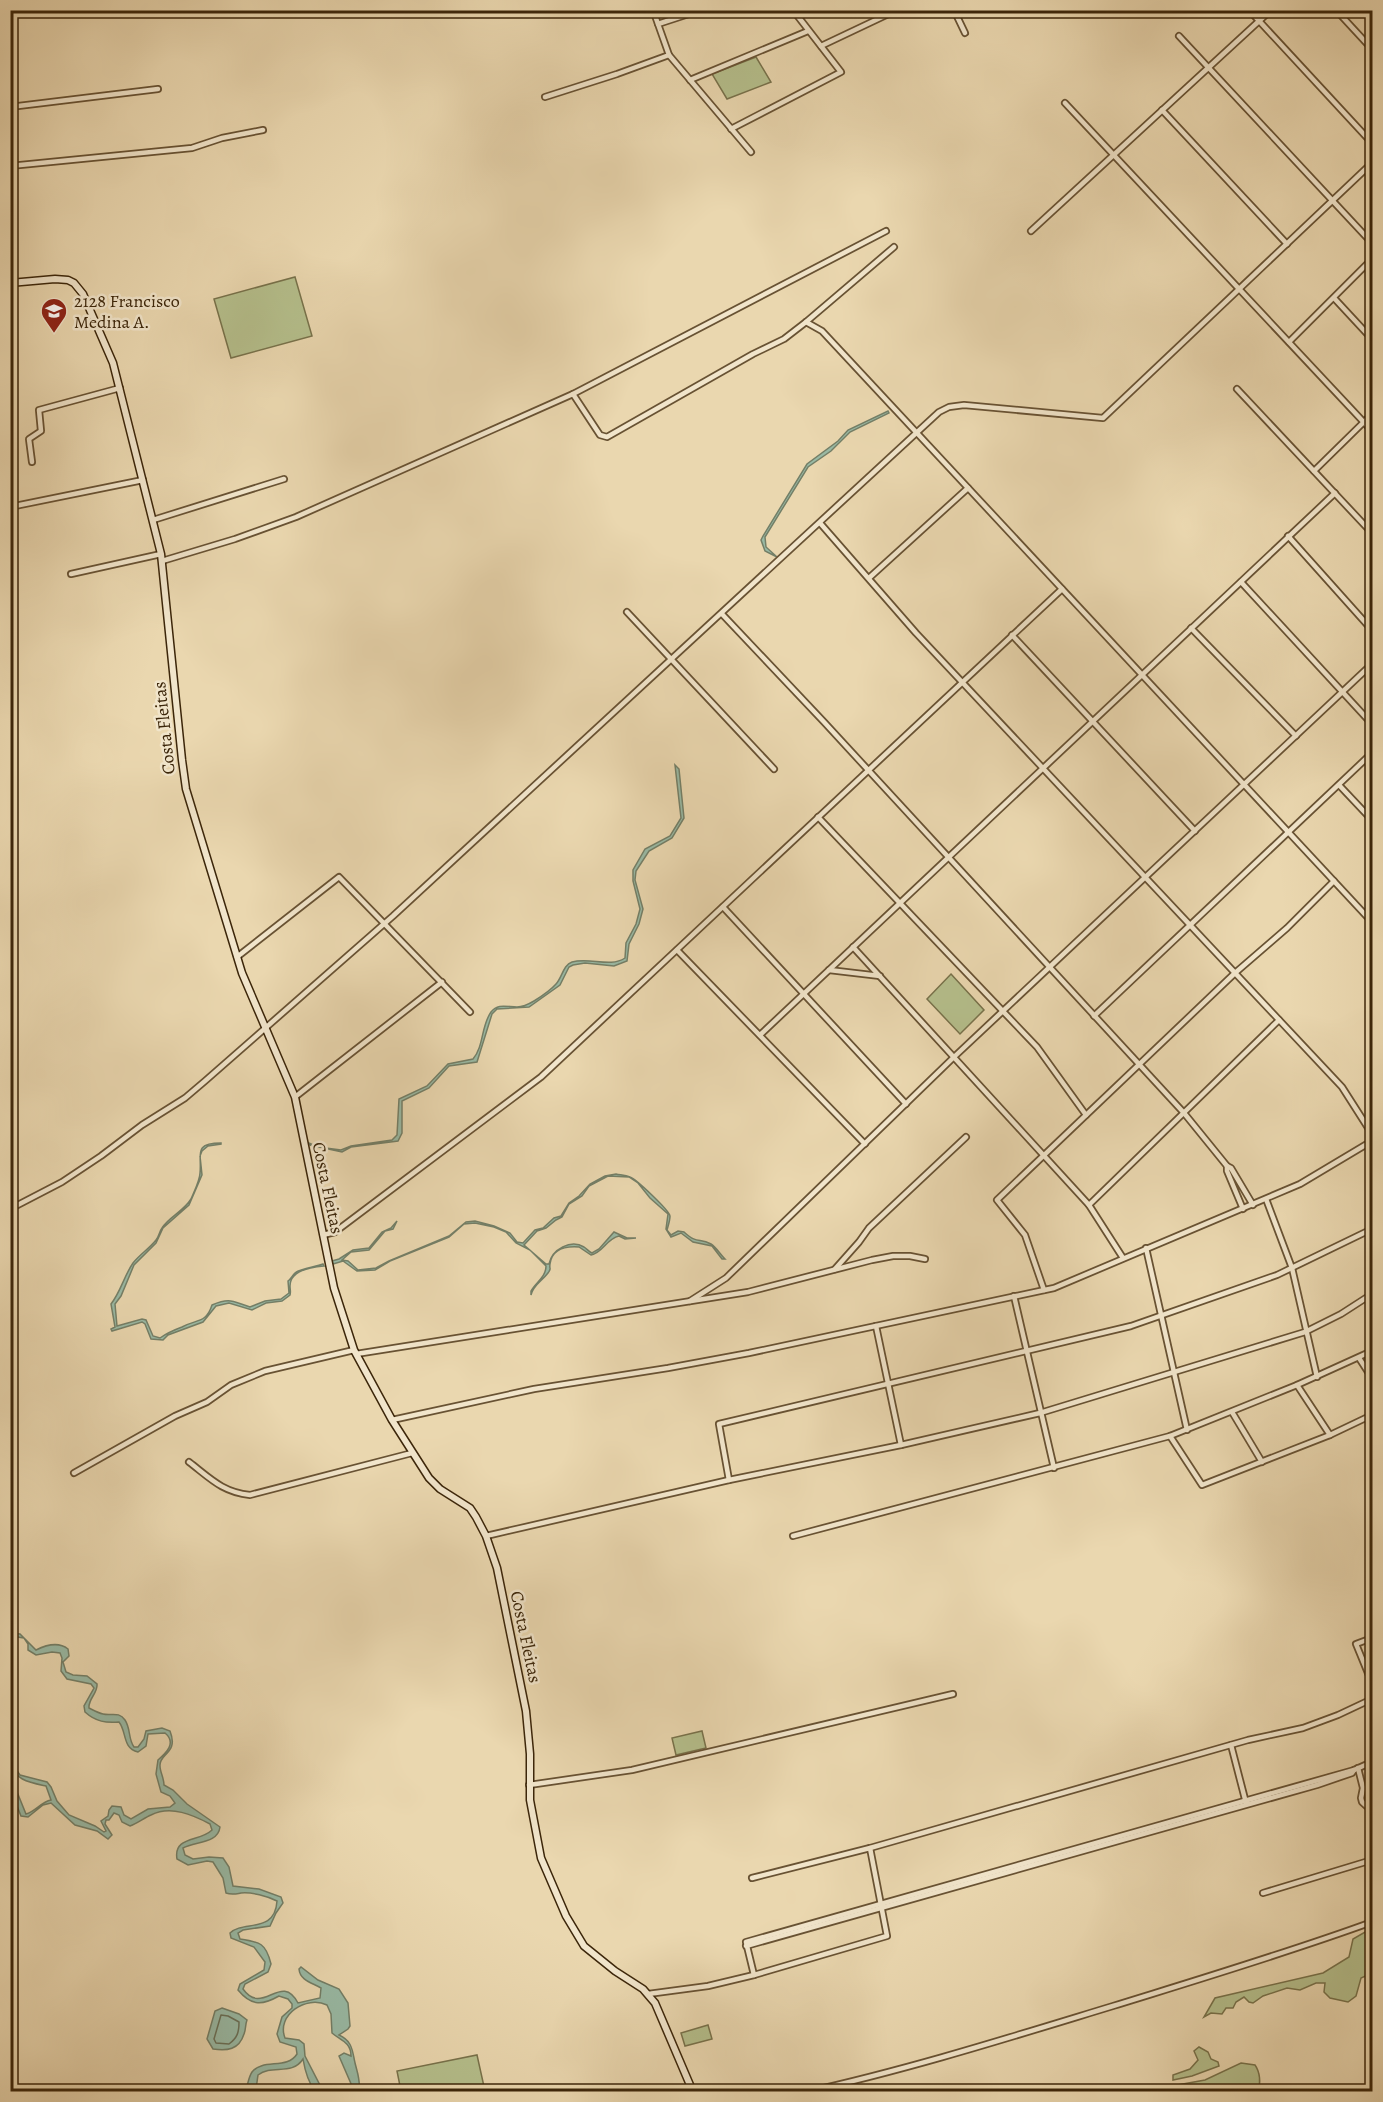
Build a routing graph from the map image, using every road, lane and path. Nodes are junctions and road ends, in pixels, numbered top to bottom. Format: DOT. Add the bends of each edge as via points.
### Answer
graph roads {
  1 [pos="653,10"];
  2 [pos="701,10"];
  3 [pos="793,10"];
  4 [pos="897,10"];
  5 [pos="954,10"];
  6 [pos="1249,10"];
  7 [pos="1270,10"];
  8 [pos="1336,10"];
  9 [pos="1259,21"];
  10 [pos="658,24"];
  11 [pos="808,31"];
  12 [pos="965,33"];
  13 [pos="1179,36"];
  14 [pos="821,46"];
  15 [pos="1372,49"];
  16 [pos="669,55"];
  17 [pos="1208,68"];
  18 [pos="690,80"];
  19 [pos="158,89"];
  20 [pos="545,97"];
  21 [pos="1065,103"];
  22 [pos="10,107"];
  23 [pos="1162,110"];
  24 [pos="732,129"];
  25 [pos="263,130"];
  26 [pos="1372,143"];
  27 [pos="751,152"];
  28 [pos="1113,155"];
  29 [pos="1372,163"];
  30 [pos="10,166"];
  31 [pos="1333,200"];
  32 [pos="886,231"];
  33 [pos="1031,231"];
  34 [pos="1372,243"];
  35 [pos="1287,244"];
  36 [pos="894,247"];
  37 [pos="1372,260"];
  38 [pos="10,283"];
  39 [pos="1239,289"];
  40 [pos="1334,298"];
  41 [pos="806,322"];
  42 [pos="1372,339"];
  43 [pos="1289,342"];
  44 [pos="120,388"];
  45 [pos="1237,389"];
  46 [pos="573,394"];
  47 [pos="1372,414"];
  48 [pos="1364,422"];
  49 [pos="1372,431"];
  50 [pos="917,433"];
  51 [pos="32,462"];
  52 [pos="1314,471"];
  53 [pos="284,479"];
  54 [pos="143,480"];
  55 [pos="968,488"];
  56 [pos="1335,493"];
  57 [pos="10,507"];
  58 [pos="153,520"];
  59 [pos="820,523"];
  60 [pos="1372,533"];
  61 [pos="1288,536"];
  62 [pos="161,558"];
  63 [pos="71,574"];
  64 [pos="869,578"];
  65 [pos="1240,582"];
  66 [pos="1062,589"];
  67 [pos="627,612"];
  68 [pos="722,614"];
  69 [pos="1191,628"];
  70 [pos="1372,630"];
  71 [pos="1012,635"];
  72 [pos="672,660"];
  73 [pos="1372,664"];
  74 [pos="1142,675"];
  75 [pos="963,682"];
  76 [pos="1343,692"];
  77 [pos="1092,721"];
  78 [pos="1372,724"];
  79 [pos="1296,736"];
  80 [pos="1372,753"];
  81 [pos="1043,768"];
  82 [pos="774,769"];
  83 [pos="868,770"];
  84 [pos="1244,784"];
  85 [pos="1339,785"];
  86 [pos="818,818"];
  87 [pos="1372,820"];
  88 [pos="1195,831"];
  89 [pos="1289,832"];
  90 [pos="948,857"];
  91 [pos="1145,877"];
  92 [pos="1334,881"];
  93 [pos="899,903"];
  94 [pos="723,907"];
  95 [pos="1372,922"];
  96 [pos="384,924"];
  97 [pos="1190,925"];
  98 [pos="853,947"];
  99 [pos="677,950"];
  100 [pos="237,957"];
  101 [pos="1049,968"];
  102 [pos="829,970"];
  103 [pos="1235,973"];
  104 [pos="880,976"];
  105 [pos="441,982"];
  106 [pos="804,994"];
  107 [pos="470,1011"];
  108 [pos="1003,1012"];
  109 [pos="1094,1016"];
  110 [pos="1279,1020"];
  111 [pos="266,1027"];
  112 [pos="760,1035"];
  113 [pos="954,1057"];
  114 [pos="1139,1064"];
  115 [pos="295,1097"];
  116 [pos="906,1104"];
  117 [pos="1184,1113"];
  118 [pos="1086,1115"];
  119 [pos="1372,1134"];
  120 [pos="966,1137"];
  121 [pos="1372,1141"];
  122 [pos="865,1144"];
  123 [pos="1044,1155"];
  124 [pos="1227,1166"];
  125 [pos="1266,1199"];
  126 [pos="1253,1204"];
  127 [pos="1089,1205"];
  128 [pos="10,1209"];
  129 [pos="1243,1209"];
  130 [pos="1372,1229"];
  131 [pos="322,1235"];
  132 [pos="1146,1248"];
  133 [pos="1123,1258"];
  134 [pos="925,1259"];
  135 [pos="1292,1268"];
  136 [pos="834,1270"];
  137 [pos="1044,1290"];
  138 [pos="1372,1294"];
  139 [pos="1014,1296"];
  140 [pos="690,1301"];
  141 [pos="1161,1316"];
  142 [pos="876,1326"];
  143 [pos="1305,1332"];
  144 [pos="1027,1351"];
  145 [pos="355,1352"];
  146 [pos="1372,1352"];
  147 [pos="1359,1358"];
  148 [pos="1173,1373"];
  149 [pos="1317,1377"];
  150 [pos="1372,1378"];
  151 [pos="888,1384"];
  152 [pos="1297,1385"];
  153 [pos="1232,1412"];
  154 [pos="1040,1413"];
  155 [pos="1372,1415"];
  156 [pos="392,1420"];
  157 [pos="1187,1430"];
  158 [pos="1330,1435"];
  159 [pos="1170,1437"];
  160 [pos="901,1445"];
  161 [pos="412,1453"];
  162 [pos="189,1462"];
  163 [pos="1262,1462"];
  164 [pos="1054,1468"];
  165 [pos="74,1473"];
  166 [pos="729,1480"];
  167 [pos="486,1536"];
  168 [pos="793,1536"];
  169 [pos="1372,1638"];
  170 [pos="1372,1683"];
  171 [pos="953,1694"];
  172 [pos="1372,1699"];
  173 [pos="1231,1745"];
  174 [pos="1372,1762"];
  175 [pos="1356,1769"];
  176 [pos="530,1785"];
  177 [pos="1372,1802"];
  178 [pos="1246,1803"];
  179 [pos="1366,1805"];
  180 [pos="1372,1811"];
  181 [pos="870,1848"];
  182 [pos="1372,1860"];
  183 [pos="752,1878"];
  184 [pos="1263,1893"];
  185 [pos="881,1906"];
  186 [pos="1372,1922"];
  187 [pos="754,1975"];
  188 [pos="648,1994"];
  189 [pos="693,2091"];
  190 [pos="806,2091"];
  1 -- 10 [label="street"];
  2 -- 10 [label="street"];
  3 -- 11 [label="street"];
  4 -- 14 [label="street"];
  5 -- 12 [label="street"];
  6 -- 9 [label="street"];
  7 -- 9 [label="street"];
  8 -- 15 [label="street"];
  9 -- 17 [label="street"];
  9 -- 26 [label="street"];
  10 -- 16 [label="street"];
  11 -- 14 [label="street"];
  11 -- 18 [label="street"];
  13 -- 17 [label="street"];
  14 -- 24 [label="street" via="841,72"];
  16 -- 18 [label="street"];
  16 -- 20 [label="street"];
  17 -- 23 [label="street"];
  17 -- 31 [label="street"];
  18 -- 24 [label="street"];
  19 -- 22 [label="street"];
  21 -- 28 [label="street"];
  23 -- 28 [label="street"];
  23 -- 35 [label="street"];
  24 -- 27 [label="street"];
  25 -- 30 [label="street" via="192,148"];
  28 -- 33 [label="street"];
  28 -- 39 [label="street"];
  29 -- 31 [label="street"];
  31 -- 34 [label="street"];
  31 -- 35 [label="street"];
  32 -- 46 [label="street"];
  35 -- 39 [label="street"];
  36 -- 41 [label="street"];
  37 -- 40 [label="street"];
  38 -- 44 [label="main road, Costa Fleitas" via="62,279 78,286 113,363"];
  39 -- 43 [label="street"];
  39 -- 50 [label="street" via="1102,418 964,405 939,412"];
  40 -- 42 [label="street"];
  40 -- 43 [label="street"];
  41 -- 46 [label="street" via="784,339 607,437 600,435"];
  41 -- 50 [label="street" via="822,331"];
  43 -- 48 [label="street"];
  44 -- 51 [label="street" via="39,410 41,431 28,439"];
  44 -- 54 [label="main road, Costa Fleitas"];
  45 -- 52 [label="street"];
  46 -- 62 [label="street" via="296,517 235,539"];
  47 -- 48 [label="street"];
  48 -- 49 [label="street"];
  48 -- 52 [label="street"];
  50 -- 55 [label="street"];
  50 -- 59 [label="street"];
  52 -- 56 [label="street"];
  53 -- 58 [label="street"];
  54 -- 57 [label="street"];
  54 -- 58 [label="main road, Costa Fleitas"];
  55 -- 64 [label="street"];
  55 -- 66 [label="street"];
  56 -- 60 [label="street"];
  56 -- 61 [label="street"];
  58 -- 62 [label="main road, Costa Fleitas"];
  59 -- 64 [label="street"];
  59 -- 68 [label="street"];
  61 -- 65 [label="street"];
  61 -- 70 [label="street"];
  62 -- 63 [label="street"];
  62 -- 100 [label="main road, Costa Fleitas" via="185,782"];
  64 -- 75 [label="street"];
  65 -- 69 [label="street"];
  65 -- 76 [label="street"];
  66 -- 71 [label="street"];
  66 -- 74 [label="street"];
  67 -- 72 [label="street"];
  68 -- 72 [label="street"];
  68 -- 83 [label="street"];
  69 -- 74 [label="street"];
  69 -- 79 [label="street"];
  71 -- 75 [label="street"];
  71 -- 77 [label="street"];
  72 -- 82 [label="street"];
  72 -- 96 [label="street"];
  73 -- 76 [label="street"];
  74 -- 77 [label="street"];
  74 -- 84 [label="street"];
  75 -- 81 [label="street"];
  75 -- 83 [label="street"];
  76 -- 78 [label="street"];
  76 -- 79 [label="street"];
  77 -- 81 [label="street"];
  77 -- 88 [label="street"];
  79 -- 84 [label="street"];
  80 -- 85 [label="street"];
  81 -- 90 [label="street"];
  81 -- 91 [label="street"];
  83 -- 86 [label="street"];
  83 -- 90 [label="street"];
  84 -- 88 [label="street"];
  84 -- 89 [label="street"];
  85 -- 87 [label="street"];
  85 -- 89 [label="street"];
  86 -- 93 [label="street"];
  86 -- 94 [label="street"];
  88 -- 91 [label="street"];
  89 -- 92 [label="street"];
  89 -- 97 [label="street"];
  90 -- 93 [label="street"];
  90 -- 101 [label="street"];
  91 -- 97 [label="street"];
  91 -- 101 [label="street"];
  92 -- 95 [label="street"];
  92 -- 103 [label="street"];
  93 -- 98 [label="street"];
  93 -- 108 [label="street"];
  94 -- 99 [label="street"];
  94 -- 106 [label="street"];
  96 -- 100 [label="street" via="339,877"];
  96 -- 105 [label="street"];
  96 -- 111 [label="street"];
  97 -- 103 [label="street"];
  97 -- 109 [label="street"];
  98 -- 102 [label="street"];
  98 -- 104 [label="street"];
  99 -- 112 [label="street"];
  99 -- 131 [label="street" via="541,1077 334,1232"];
  100 -- 111 [label="main road, Costa Fleitas"];
  101 -- 108 [label="street"];
  101 -- 109 [label="street"];
  102 -- 104 [label="street"];
  102 -- 106 [label="street"];
  103 -- 110 [label="street"];
  103 -- 114 [label="street"];
  104 -- 113 [label="street"];
  105 -- 107 [label="street"];
  105 -- 115 [label="street"];
  106 -- 112 [label="street"];
  106 -- 116 [label="street"];
  108 -- 113 [label="street"];
  108 -- 118 [label="street" via="1037,1047"];
  109 -- 114 [label="street"];
  110 -- 117 [label="street"];
  110 -- 119 [label="street" via="1342,1087"];
  111 -- 115 [label="main road, Costa Fleitas"];
  111 -- 128 [label="street" via="185,1098 62,1182"];
  112 -- 122 [label="street"];
  113 -- 116 [label="street"];
  113 -- 123 [label="street"];
  114 -- 117 [label="street"];
  114 -- 118 [label="street"];
  115 -- 131 [label="main road, Costa Fleitas"];
  116 -- 122 [label="street"];
  117 -- 124 [label="street"];
  117 -- 127 [label="street"];
  118 -- 123 [label="street"];
  120 -- 136 [label="street" via="869,1228"];
  121 -- 125 [label="street" via="1300,1184"];
  122 -- 140 [label="street" via="726,1278"];
  123 -- 127 [label="street"];
  123 -- 137 [label="street" via="997,1200 1024,1235"];
  124 -- 126 [label="street"];
  124 -- 129 [label="street"];
  125 -- 126 [label="street"];
  125 -- 135 [label="street"];
  126 -- 129 [label="street"];
  127 -- 133 [label="street"];
  129 -- 132 [label="street"];
  130 -- 135 [label="street"];
  131 -- 145 [label="main road, Costa Fleitas"];
  132 -- 133 [label="street"];
  132 -- 141 [label="street"];
  133 -- 137 [label="street"];
  134 -- 136 [label="street" via="893,1256"];
  135 -- 141 [label="street"];
  135 -- 143 [label="street"];
  136 -- 140 [label="street" via="748,1292"];
  137 -- 139 [label="street"];
  138 -- 143 [label="street"];
  139 -- 142 [label="street"];
  139 -- 144 [label="street"];
  140 -- 145 [label="street"];
  141 -- 144 [label="street"];
  141 -- 148 [label="street"];
  142 -- 151 [label="street"];
  142 -- 156 [label="street" via="680,1366 534,1389"];
  143 -- 148 [label="street"];
  143 -- 149 [label="street"];
  144 -- 151 [label="street"];
  144 -- 154 [label="street"];
  145 -- 156 [label="main road, Costa Fleitas"];
  145 -- 165 [label="street" via="265,1371 231,1385 207,1402"];
  146 -- 147 [label="street"];
  147 -- 149 [label="street"];
  147 -- 150 [label="street"];
  148 -- 154 [label="street"];
  148 -- 157 [label="street"];
  149 -- 152 [label="street"];
  151 -- 160 [label="street"];
  151 -- 166 [label="street" via="719,1424"];
  152 -- 153 [label="street"];
  152 -- 158 [label="street"];
  153 -- 157 [label="street"];
  153 -- 163 [label="street"];
  154 -- 160 [label="street"];
  154 -- 164 [label="street"];
  155 -- 158 [label="street"];
  156 -- 161 [label="main road, Costa Fleitas"];
  157 -- 159 [label="street"];
  158 -- 163 [label="street"];
  159 -- 163 [label="street" via="1202,1485"];
  159 -- 164 [label="street"];
  160 -- 166 [label="street"];
  161 -- 162 [label="street" via="250,1495 222,1489"];
  161 -- 167 [label="main road, Costa Fleitas" via="434,1484 470,1508"];
  164 -- 168 [label="street"];
  166 -- 167 [label="street"];
  167 -- 176 [label="main road, Costa Fleitas" via="497,1568 526,1711"];
  169 -- 170 [label="street" via="1356,1644"];
  171 -- 176 [label="street" via="632,1770"];
  172 -- 173 [label="street" via="1303,1728"];
  173 -- 178 [label="street"];
  173 -- 181 [label="street"];
  174 -- 175 [label="street"];
  175 -- 178 [label="street" via="1317,1785"];
  175 -- 179 [label="street"];
  176 -- 188 [label="main road, Costa Fleitas" via="537,1846 577,1935 591,1952"];
  177 -- 179 [label="street"];
  178 -- 185 [label="street"];
  179 -- 180 [label="street"];
  181 -- 183 [label="street"];
  181 -- 185 [label="street"];
  182 -- 184 [label="street"];
  185 -- 187 [label="street" via="888,1936"];
  185 -- 187 [label="street" via="746,1944"];
  186 -- 190 [label="street" via="1029,2032"];
  187 -- 188 [label="street"];
  188 -- 189 [label="main road, Costa Fleitas" via="658,2008"];
}
